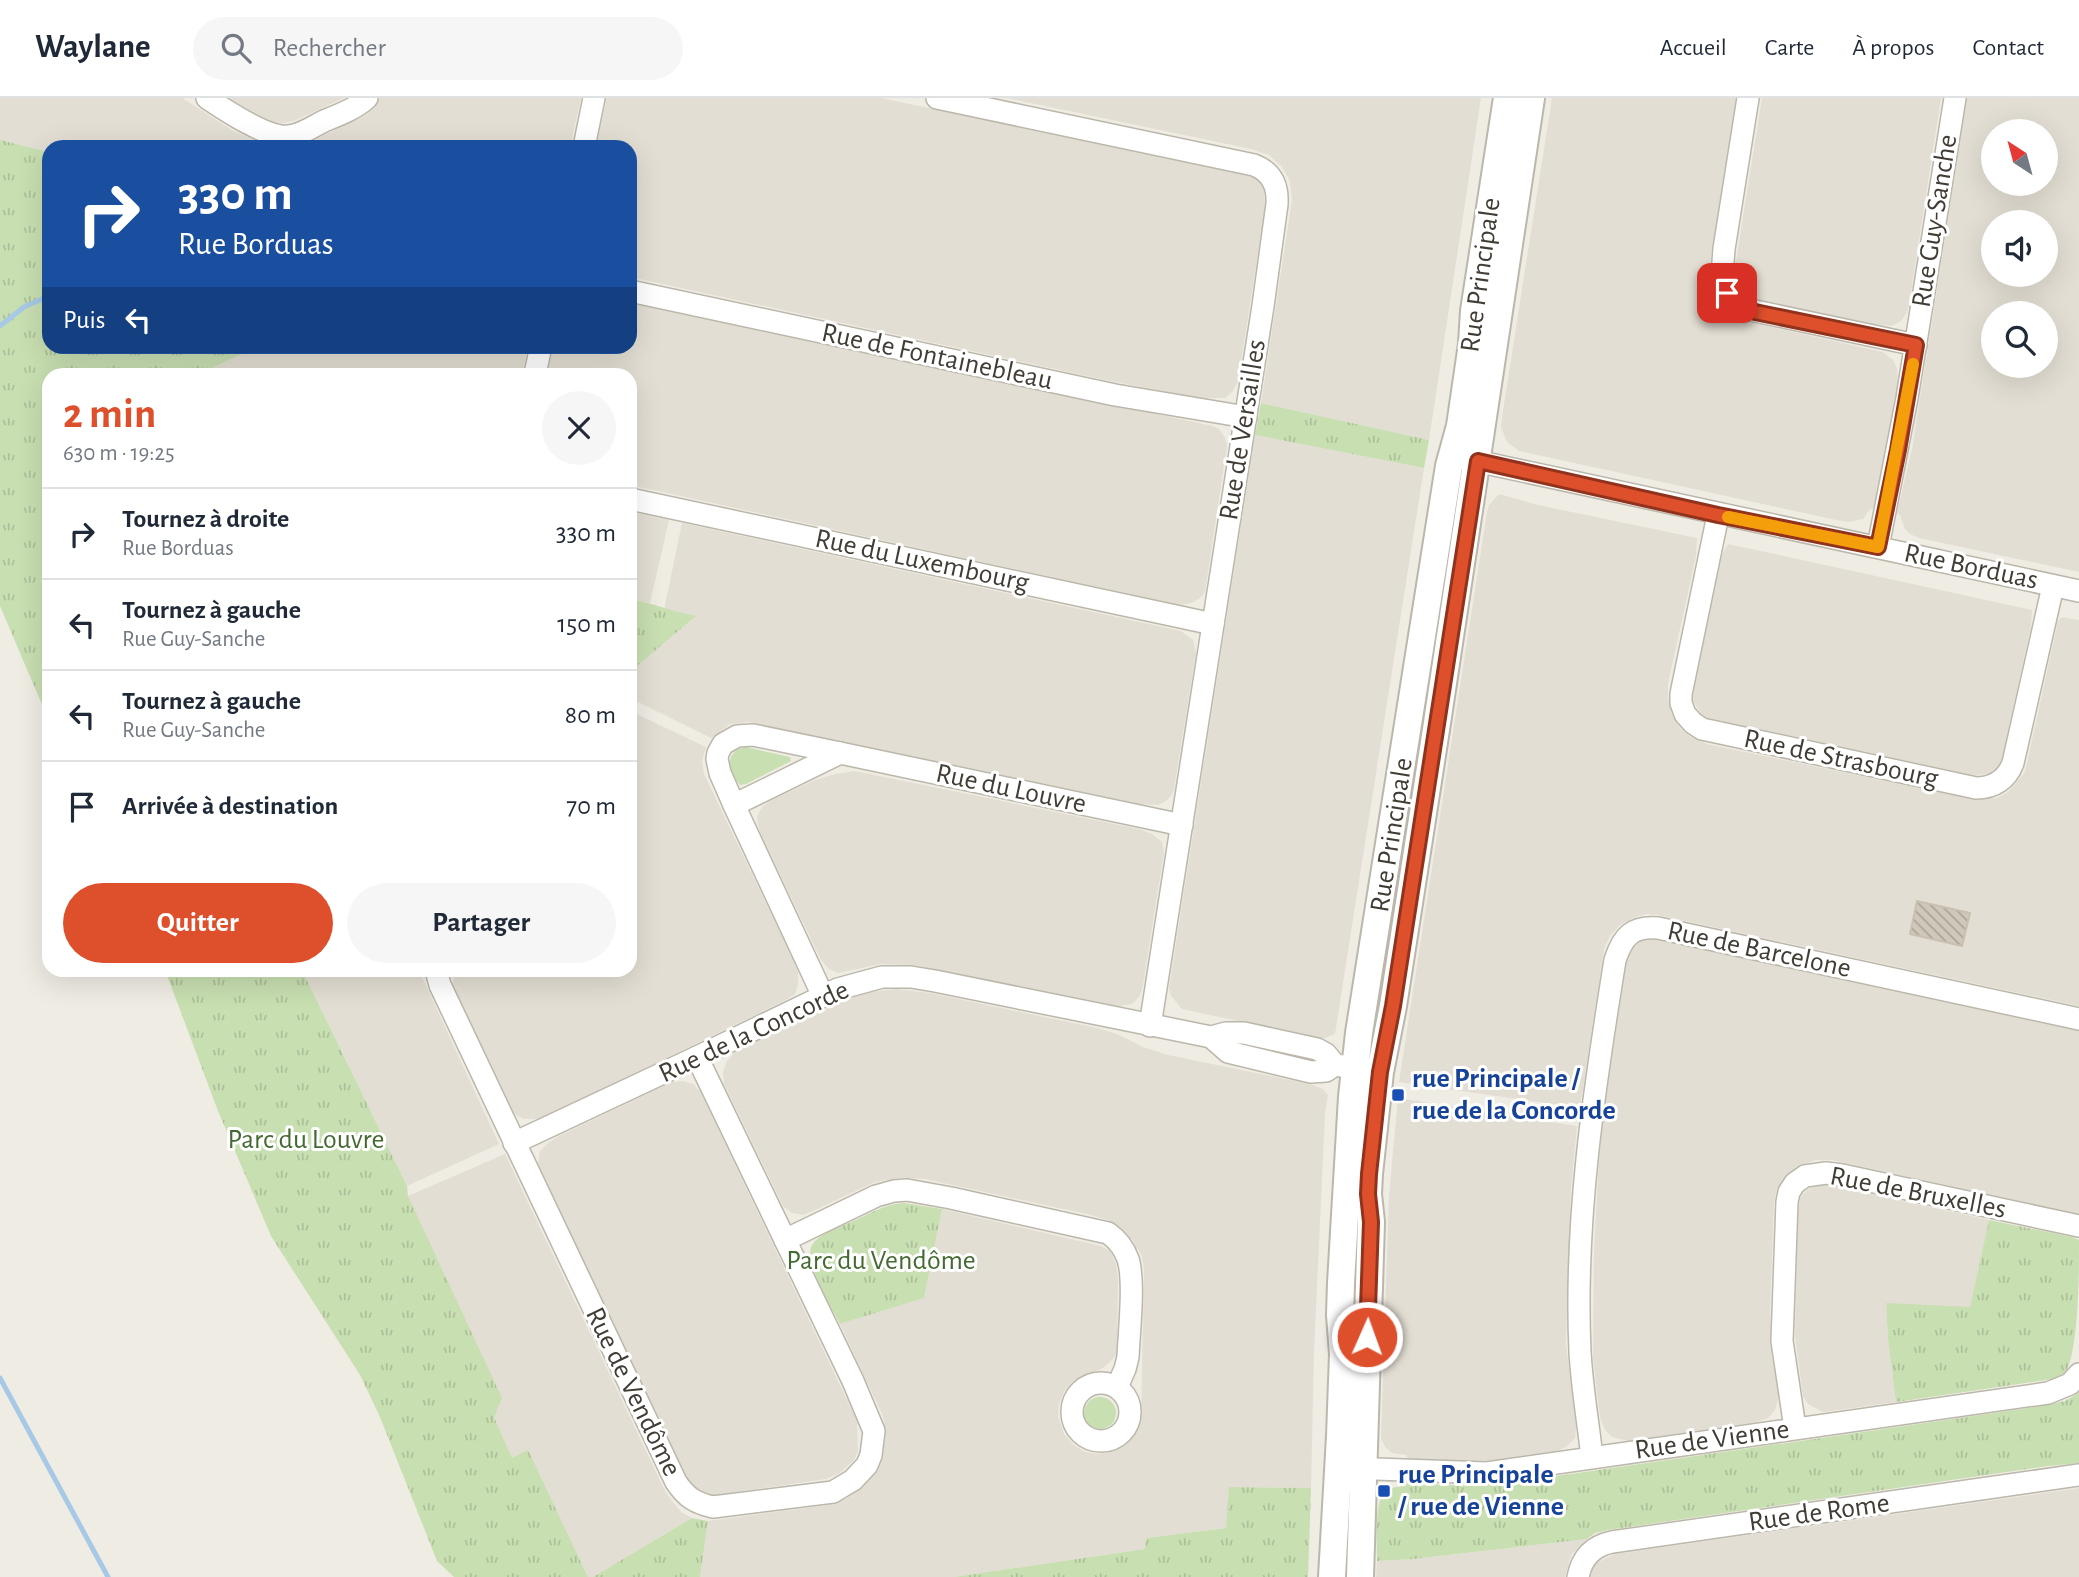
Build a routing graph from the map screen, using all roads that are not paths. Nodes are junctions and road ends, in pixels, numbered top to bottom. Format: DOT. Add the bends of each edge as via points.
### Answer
graph roads {
  1 [pos="206,98"];
  2 [pos="367,98"];
  3 [pos="594,98"];
  4 [pos="937,98"];
  5 [pos="1507,98"];
  6 [pos="1531,98"];
  7 [pos="1748,98"];
  8 [pos="1955,98"];
  9 [pos="585,140"];
  10 [pos="637,293"];
  11 [pos="1916,345"];
  12 [pos="1246,417"];
  13 [pos="1452,457"];
  14 [pos="1478,461"];
  15 [pos="637,501"];
  16 [pos="1718,515"];
  17 [pos="1878,547"];
  18 [pos="2053,586"];
  19 [pos="2079,591"];
  20 [pos="1213,624"];
  21 [pos="840,753"];
  22 [pos="734,805"];
  23 [pos="1182,825"];
  24 [pos="438,977"];
  25 [pos="823,996"];
  26 [pos="2079,1019"];
  27 [pos="1150,1026"];
  28 [pos="697,1057"];
  29 [pos="1357,1068"];
  30 [pos="514,1143"];
  31 [pos="2079,1226"];
  32 [pos="785,1240"];
  33 [pos="2079,1374"];
  34 [pos="1117,1387"];
  35 [pos="1795,1428"];
  36 [pos="1592,1457"];
  37 [pos="1350,1468"];
  38 [pos="2079,1475"];
  39 [pos="1332,1577"];
  40 [pos="1360,1577"];
  41 [pos="1578,1577"];
  1 -- 2 [label="street" via="281,136 296,134"];
  3 -- 9 [label="street"];
  4 -- 12 [label="street, Rue de Versailles" via="1229,158 1269,174 1278,204"];
  5 -- 13 [label="street, Rue Principale"];
  6 -- 14 [label="street, Rue Principale"];
  7 -- 11 [label="street, Rue Guy-Sanche" via="1722,267 1727,293 1735,303 1755,312"];
  8 -- 11 [label="street, Rue Guy-Sanche"];
  10 -- 12 [label="street, Rue de Fontainebleau" via="1115,395"];
  11 -- 17 [label="street, Rue Guy-Sanche"];
  12 -- 20 [label="street, Rue de Versailles"];
  13 -- 14 [label="street, Rue Borduas"];
  13 -- 29 [label="street, Rue Principale"];
  14 -- 16 [label="street, Rue Borduas"];
  14 -- 29 [label="street, Rue Principale" via="1393,1006"];
  15 -- 20 [label="street, Rue du Luxembourg"];
  16 -- 17 [label="street, Rue Borduas"];
  16 -- 18 [label="street, Rue de Strasbourg" via="1681,694 1683,710 1693,723 1702,729 1976,788 1998,782 2010,771"];
  17 -- 18 [label="street, Rue Borduas"];
  18 -- 19 [label="street, Rue Borduas"];
  20 -- 23 [label="street, Rue de Versailles"];
  21 -- 22 [label="street"];
  21 -- 22 [label="street, Rue du Louvre" via="753,735 737,736 723,744 717,759"];
  21 -- 23 [label="street, Rue du Louvre"];
  22 -- 25 [label="street, Rue du Louvre"];
  23 -- 27 [label="street, Rue de Versailles"];
  24 -- 30 [label="street, Rue de Vendôme"];
  25 -- 27 [label="street, Rue de la Concorde" via="883,977 911,977"];
  25 -- 28 [label="street, Rue de la Concorde"];
  26 -- 36 [label="street, Rue de Barcelone" via="1658,928 1640,928 1628,935 1615,960 1584,1178 1580,1352"];
  27 -- 29 [label="street, Rue de la Concorde" via="1211,1037 1244,1033 1317,1049"];
  28 -- 30 [label="street, Rue de la Concorde"];
  28 -- 32 [label="street, Rue de Vendôme"];
  29 -- 37 [label="street, Rue Principale" via="1371,1222"];
  30 -- 32 [label="street, Rue de Vendôme" via="676,1482 696,1503 713,1507 833,1492 860,1474 871,1455 874,1432 869,1417"];
  31 -- 35 [label="street, Rue de Bruxelles" via="1842,1175 1805,1176 1795,1183 1787,1202 1783,1341"];
  32 -- 34 [label="street" via="876,1196 907,1190 1108,1233 1124,1249 1131,1273 1128,1357"];
  33 -- 35 [label="street, Rue de Vienne" via="2070,1384 2048,1393"];
  35 -- 36 [label="street, Rue de Vienne"];
  36 -- 37 [label="street, Rue de Vienne" via="1487,1473"];
  37 -- 39 [label="street, Rue Principale"];
  37 -- 40 [label="street, Rue Principale"];
  38 -- 41 [label="street, Rue de Rome" via="1612,1542 1594,1549 1581,1564"];
}
